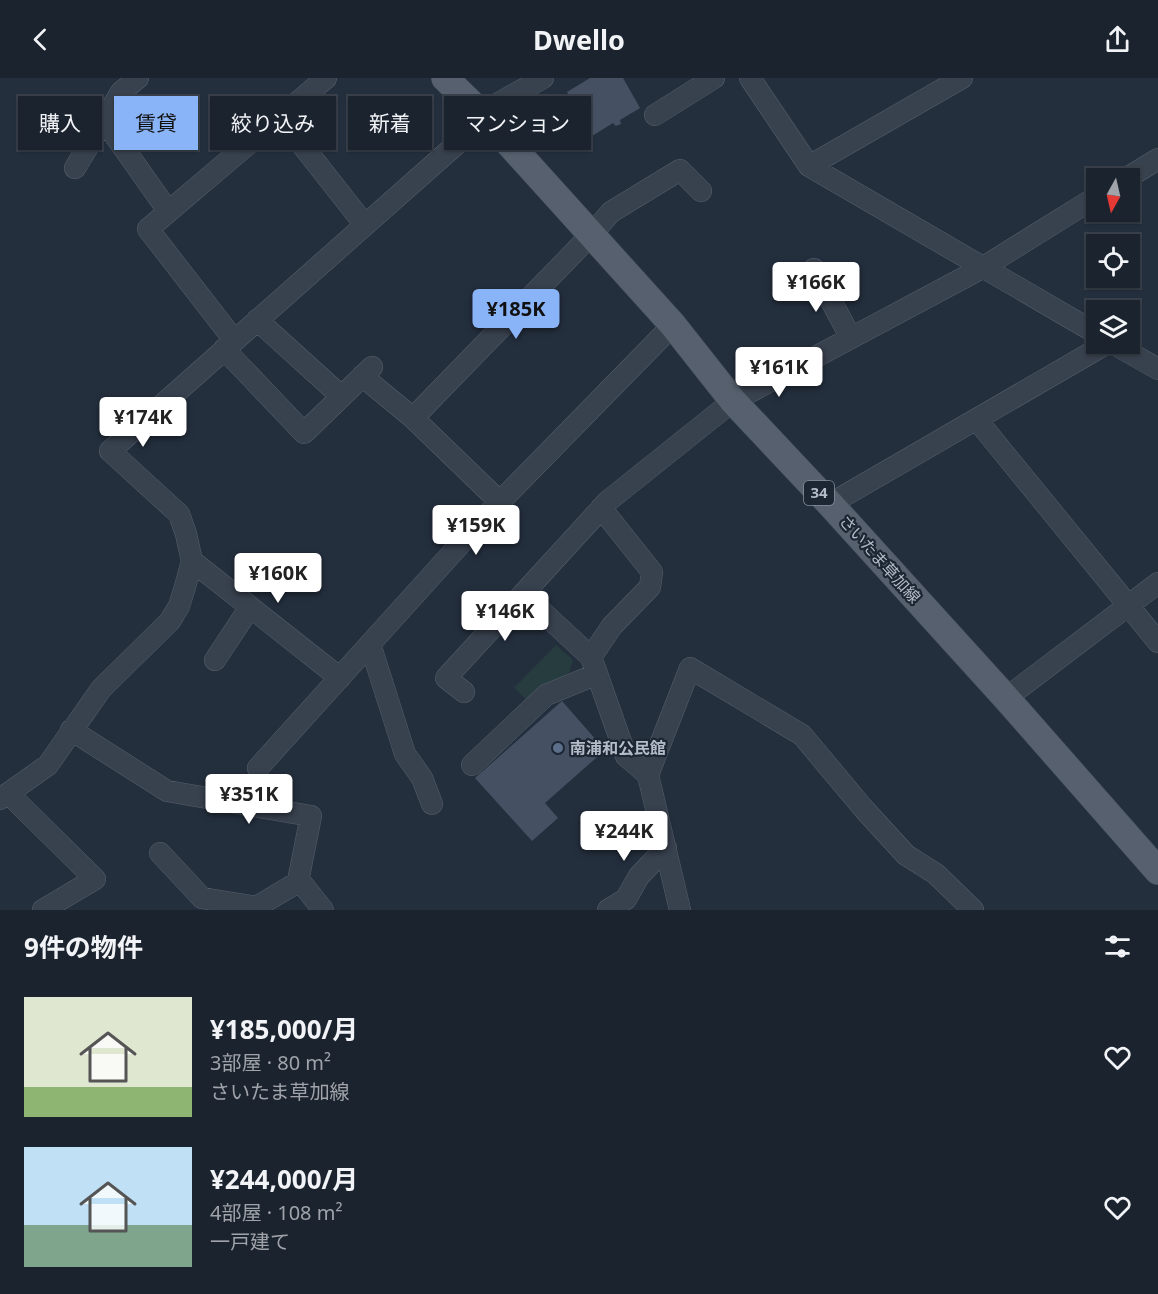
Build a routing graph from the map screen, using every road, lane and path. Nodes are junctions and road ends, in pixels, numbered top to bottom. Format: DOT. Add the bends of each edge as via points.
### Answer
graph roads {
  1 [pos="138,78"];
  2 [pos="326,78"];
  3 [pos="445,78"];
  4 [pos="543,78"];
  5 [pos="714,78"];
  6 [pos="750,78"];
  7 [pos="962,78"];
  8 [pos="305,96"];
  9 [pos="463,96"];
  10 [pos="515,96"];
  11 [pos="655,115"];
  12 [pos="105,120"];
  13 [pos="241,150"];
  14 [pos="306,150"];
  15 [pos="447,150"];
  16 [pos="515,150"];
  17 [pos="1158,159"];
  18 [pos="809,166"];
  19 [pos="75,168"];
  20 [pos="1140,170"];
  21 [pos="701,191"];
  22 [pos="1086,203"];
  23 [pos="168,212"];
  24 [pos="365,225"];
  25 [pos="591,235"];
  26 [pos="982,268"];
  27 [pos="814,269"];
  28 [pos="257,320"];
  29 [pos="673,325"];
  30 [pos="1086,327"];
  31 [pos="851,338"];
  32 [pos="229,345"];
  33 [pos="1089,354"];
  34 [pos="1132,354"];
  35 [pos="1158,369"];
  36 [pos="341,396"];
  37 [pos="733,401"];
  38 [pos="413,418"];
  39 [pos="977,420"];
  40 [pos="500,502"];
  41 [pos="830,504"];
  42 [pos="601,508"];
  43 [pos="192,561"];
  44 [pos="1158,583"];
  45 [pos="523,594"];
  46 [pos="1129,606"];
  47 [pos="250,607"];
  48 [pos="1158,642"];
  49 [pos="370,644"];
  50 [pos="215,660"];
  51 [pos="594,665"];
  52 [pos="340,678"];
  53 [pos="464,692"];
  54 [pos="1006,698"];
  55 [pos="71,730"];
  56 [pos="472,765"];
  57 [pos="258,768"];
  58 [pos="648,775"];
  59 [pos="5,797"];
  60 [pos="432,804"];
  61 [pos="666,848"];
  62 [pos="160,853"];
  63 [pos="1158,871"];
  64 [pos="300,881"];
  65 [pos="43,910"];
  66 [pos="323,910"];
  67 [pos="608,910"];
  68 [pos="680,910"];
  69 [pos="973,910"];
  1 -- 12 [label="street" via="121,92"];
  2 -- 8 [label="street"];
  3 -- 9 [label="main road, 34"];
  4 -- 10 [label="street"];
  5 -- 11 [label="street"];
  6 -- 18 [label="street"];
  7 -- 18 [label="street"];
  12 -- 19 [label="street"];
  12 -- 23 [label="street"];
  13 -- 23 [label="street"];
  14 -- 24 [label="street"];
  15 -- 24 [label="street"];
  16 -- 25 [label="main road, さいたま草加線 / 34"];
  17 -- 20 [label="street"];
  18 -- 26 [label="street"];
  21 -- 25 [label="street" via="680,170 611,212"];
  22 -- 26 [label="street"];
  23 -- 32 [label="street" via="148,229"];
  24 -- 28 [label="street"];
  25 -- 29 [label="main road, さいたま草加線 / 34"];
  25 -- 38 [label="street"];
  26 -- 30 [label="street"];
  26 -- 31 [label="street"];
  27 -- 31 [label="street"];
  28 -- 32 [label="street"];
  28 -- 36 [label="street"];
  29 -- 37 [label="main road, さいたま草加線 / 34"];
  29 -- 40 [label="street"];
  31 -- 37 [label="street"];
  32 -- 36 [label="street" via="304,433"];
  32 -- 43 [label="street" via="110,451 179,514"];
  33 -- 39 [label="street"];
  34 -- 35 [label="street"];
  36 -- 38 [label="street" via="367,371"];
  37 -- 41 [label="main road, さいたま草加線 / 34"];
  37 -- 42 [label="street"];
  38 -- 40 [label="street"];
  39 -- 41 [label="street"];
  39 -- 46 [label="street"];
  40 -- 49 [label="street"];
  41 -- 54 [label="main road, さいたま草加線 / 34"];
  42 -- 45 [label="street"];
  42 -- 51 [label="street" via="652,572 650,587 612,626"];
  43 -- 47 [label="street"];
  43 -- 55 [label="street" via="179,606 170,621 102,689"];
  44 -- 46 [label="street"];
  45 -- 51 [label="street"];
  45 -- 53 [label="street" via="446,678"];
  46 -- 48 [label="street"];
  46 -- 54 [label="street"];
  47 -- 50 [label="street"];
  47 -- 52 [label="street"];
  49 -- 52 [label="street"];
  49 -- 60 [label="street" via="405,754 422,778"];
  51 -- 56 [label="street" via="546,695"];
  51 -- 58 [label="street" via="626,756"];
  52 -- 57 [label="street"];
  54 -- 63 [label="main road, さいたま草加線 / 34"];
  55 -- 59 [label="street" via="48,765"];
  55 -- 64 [label="street" via="167,791 311,816"];
  58 -- 61 [label="street"];
  58 -- 69 [label="street" via="690,668 802,735 906,855 936,874"];
  59 -- 65 [label="street" via="94,879"];
  61 -- 67 [label="street" via="639,876 626,899"];
  61 -- 68 [label="street"];
  62 -- 64 [label="street" via="201,898 256,907"];
  64 -- 66 [label="street"];
}
